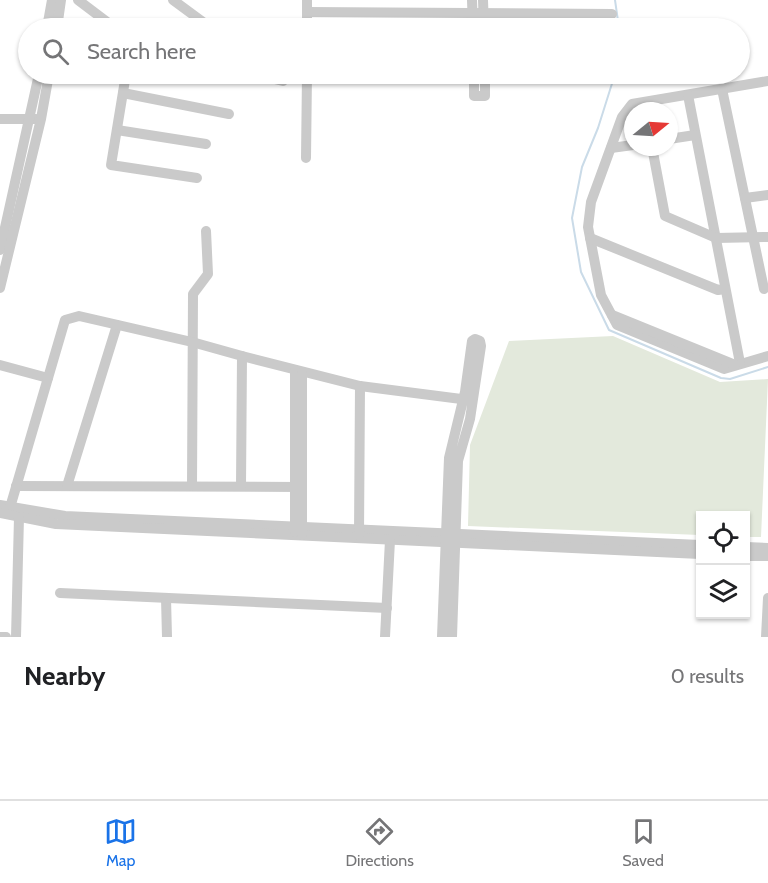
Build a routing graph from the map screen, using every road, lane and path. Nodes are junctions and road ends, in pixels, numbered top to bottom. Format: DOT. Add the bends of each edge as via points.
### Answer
graph roads {
  1 [pos="52,0"];
  2 [pos="61,0"];
  3 [pos="78,0"];
  4 [pos="173,0"];
  5 [pos="308,0"];
  6 [pos="472,0"];
  7 [pos="483,0"];
  8 [pos="307,12"];
  9 [pos="478,13"];
  10 [pos="612,14"];
  11 [pos="49,18"];
  12 [pos="58,18"];
  13 [pos="102,18"];
  14 [pos="197,18"];
  15 [pos="307,18"];
  16 [pos="476,18"];
  17 [pos="480,18"];
  18 [pos="768,81"];
  19 [pos="38,84"];
  20 [pos="46,84"];
  21 [pos="124,84"];
  22 [pos="307,84"];
  23 [pos="474,84"];
  24 [pos="485,84"];
  25 [pos="722,89"];
  26 [pos="123,93"];
  27 [pos="688,94"];
  28 [pos="229,114"];
  29 [pos="0,119"];
  30 [pos="36,119"];
  31 [pos="117,130"];
  32 [pos="696,135"];
  33 [pos="678,138"];
  34 [pos="206,144"];
  35 [pos="624,146"];
  36 [pos="611,148"];
  37 [pos="654,156"];
  38 [pos="306,158"];
  39 [pos="197,178"];
  40 [pos="768,195"];
  41 [pos="745,198"];
  42 [pos="206,231"];
  43 [pos="768,237"];
  44 [pos="590,238"];
  45 [pos="716,238"];
  46 [pos="753,238"];
  47 [pos="4,249"];
  48 [pos="0,288"];
  49 [pos="725,289"];
  50 [pos="764,289"];
  51 [pos="117,325"];
  52 [pos="192,342"];
  53 [pos="242,356"];
  54 [pos="768,356"];
  55 [pos="737,364"];
  56 [pos="0,365"];
  57 [pos="299,371"];
  58 [pos="48,378"];
  59 [pos="360,386"];
  60 [pos="15,486"];
  61 [pos="67,486"];
  62 [pos="192,486"];
  63 [pos="241,486"];
  64 [pos="299,487"];
  65 [pos="7,511"];
  66 [pos="298,532"];
  67 [pos="359,535"];
  68 [pos="451,539"];
  69 [pos="390,540"];
  70 [pos="696,546"];
  71 [pos="750,547"];
  72 [pos="768,548"];
  73 [pos="696,554"];
  74 [pos="750,556"];
  75 [pos="768,556"];
  76 [pos="60,593"];
  77 [pos="166,598"];
  78 [pos="768,598"];
  79 [pos="387,608"];
  80 [pos="0,637"];
  81 [pos="6,637"];
  82 [pos="16,637"];
  83 [pos="166,637"];
  84 [pos="385,637"];
  85 [pos="442,637"];
  86 [pos="452,637"];
  87 [pos="766,637"];
  1 -- 11 [label="street"];
  2 -- 12 [label="street"];
  3 -- 13 [label="street"];
  4 -- 14 [label="street"];
  5 -- 8 [label="street"];
  6 -- 9 [label="street"];
  7 -- 9 [label="street"];
  8 -- 9 [label="street"];
  8 -- 15 [label="street"];
  9 -- 10 [label="street"];
  9 -- 16 [label="street"];
  9 -- 17 [label="street"];
  18 -- 25 [label="street"];
  19 -- 30 [label="street"];
  20 -- 30 [label="street"];
  21 -- 26 [label="street"];
  22 -- 38 [label="street"];
  23 -- 24 [label="street" via="474,96 485,96"];
  25 -- 27 [label="street"];
  25 -- 41 [label="street"];
  26 -- 28 [label="street"];
  26 -- 31 [label="street"];
  27 -- 32 [label="street"];
  27 -- 36 [label="street" via="632,104 622,117"];
  29 -- 30 [label="street"];
  30 -- 47 [label="street"];
  31 -- 34 [label="street"];
  31 -- 39 [label="street" via="111,165"];
  32 -- 33 [label="street"];
  32 -- 45 [label="street"];
  35 -- 36 [label="street"];
  36 -- 44 [label="street" via="591,202"];
  37 -- 45 [label="street" via="665,216"];
  40 -- 41 [label="street"];
  41 -- 46 [label="street"];
  42 -- 52 [label="street" via="208,274 193,294"];
  43 -- 46 [label="street"];
  44 -- 49 [label="street" via="718,290"];
  44 -- 55 [label="street" via="601,295 612,315"];
  45 -- 46 [label="street"];
  45 -- 49 [label="street"];
  46 -- 50 [label="street"];
  47 -- 48 [label="street"];
  49 -- 55 [label="street"];
  51 -- 52 [label="street"];
  51 -- 58 [label="street" via="79,316 65,320"];
  51 -- 61 [label="street"];
  52 -- 53 [label="street"];
  52 -- 62 [label="street"];
  53 -- 57 [label="street"];
  53 -- 63 [label="street"];
  54 -- 55 [label="street"];
  56 -- 58 [label="street"];
  57 -- 59 [label="street"];
  57 -- 64 [label="street"];
  58 -- 60 [label="street"];
  59 -- 67 [label="street"];
  59 -- 68 [label="street" via="468,400"];
  60 -- 61 [label="street"];
  60 -- 65 [label="street"];
  61 -- 62 [label="street"];
  62 -- 63 [label="street"];
  63 -- 64 [label="street"];
  64 -- 66 [label="street"];
  65 -- 66 [label="street" via="56,524"];
  65 -- 82 [label="street"];
  66 -- 67 [label="street"];
  67 -- 68 [label="street"];
  67 -- 69 [label="street"];
  68 -- 69 [label="street"];
  68 -- 70 [label="street"];
  68 -- 73 [label="street"];
  68 -- 85 [label="street"];
  68 -- 86 [label="street"];
  69 -- 79 [label="street"];
  71 -- 72 [label="street"];
  74 -- 75 [label="street"];
  76 -- 77 [label="street"];
  77 -- 79 [label="street"];
  77 -- 83 [label="street"];
  78 -- 87 [label="street"];
  79 -- 84 [label="street"];
  80 -- 81 [label="street"];
}
